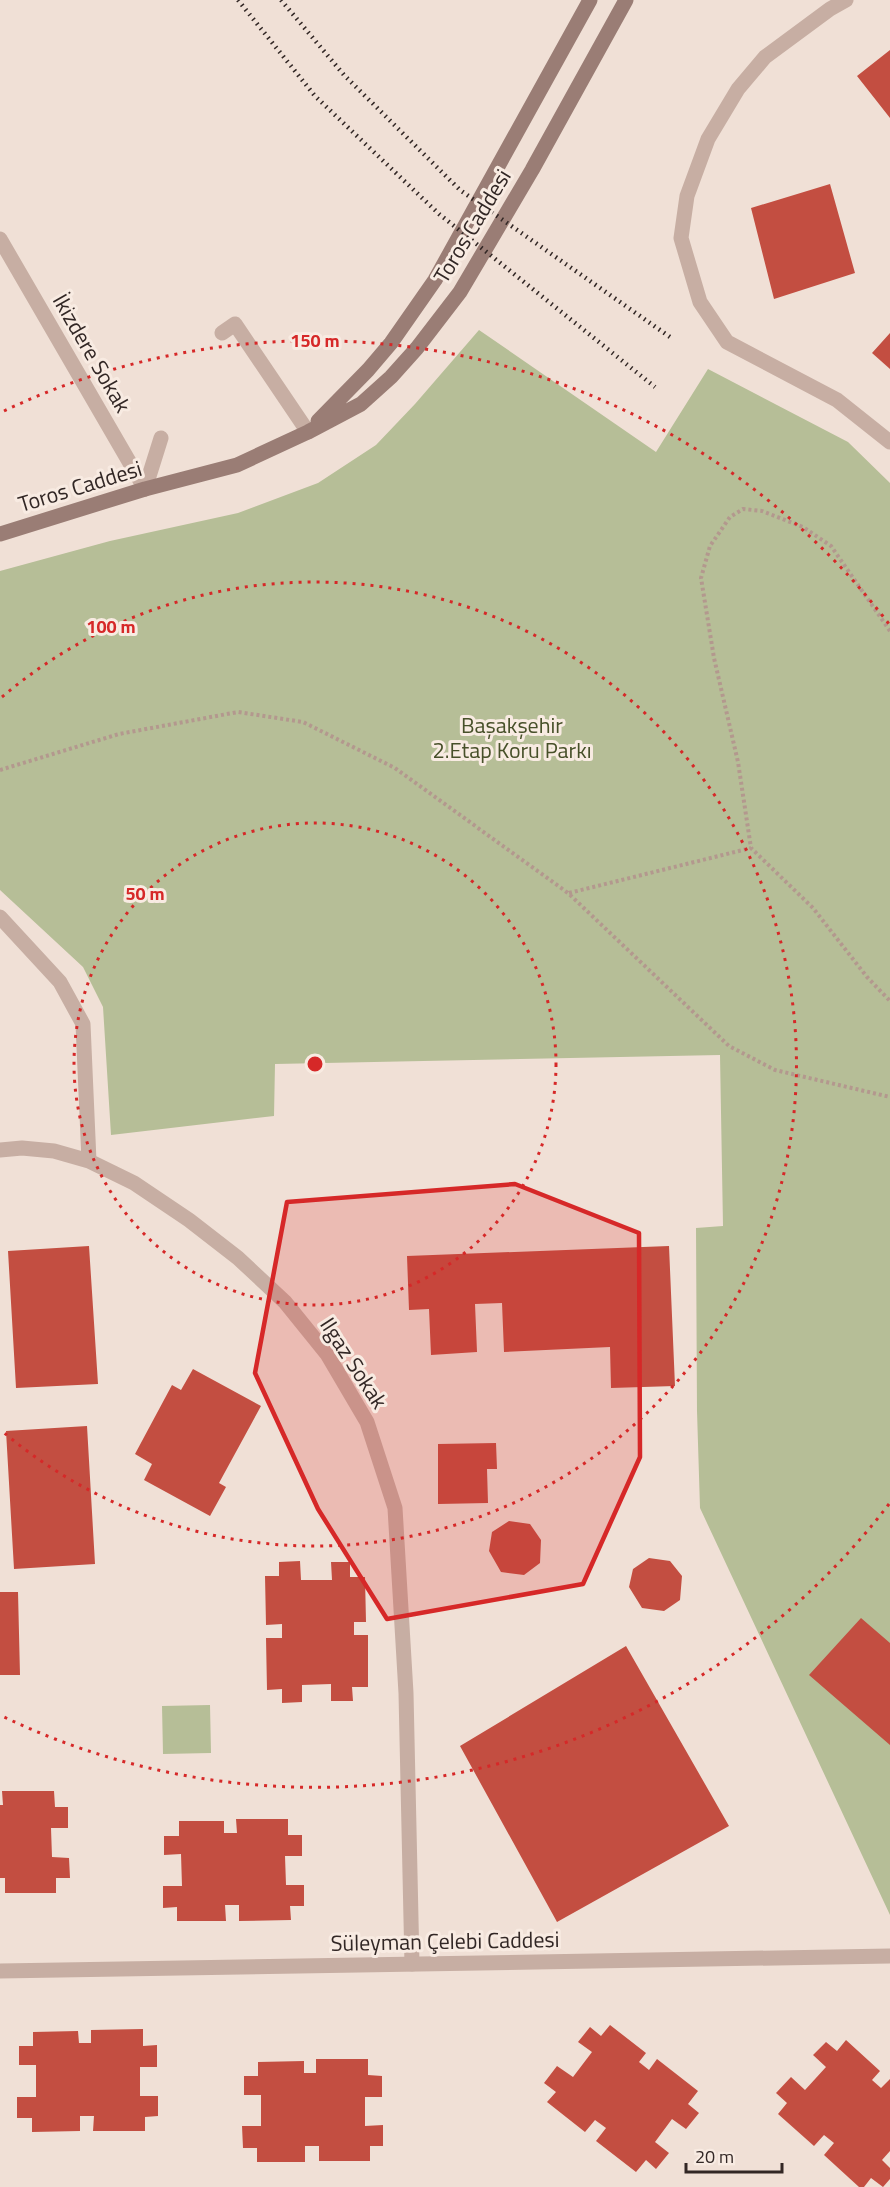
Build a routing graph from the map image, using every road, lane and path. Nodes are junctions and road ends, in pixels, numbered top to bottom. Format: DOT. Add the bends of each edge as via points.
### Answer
graph roads {
  1 [pos="590,0"];
  2 [pos="626,0"];
  3 [pos="846,0"];
  4 [pos="0,239"];
  5 [pos="222,333"];
  6 [pos="308,432"];
  7 [pos="161,438"];
  8 [pos="890,442"];
  9 [pos="145,489"];
  10 [pos="0,534"];
  11 [pos="890,631"];
  12 [pos="0,770"];
  13 [pos="751,848"];
  14 [pos="568,893"];
  15 [pos="0,917"];
  16 [pos="890,1001"];
  17 [pos="890,1097"];
  18 [pos="0,1150"];
  19 [pos="89,1161"];
  20 [pos="890,1956"];
  21 [pos="412,1964"];
  22 [pos="0,1971"];
  1 -- 6 [label="main road, Toros Caddesi" via="435,280 383,352"];
  2 -- 6 [label="main road, Toros Caddesi" via="460,292 391,377 361,404"];
  3 -- 8 [label="street" via="765,57 738,89 708,139 687,196 681,238 700,302 727,342 837,400"];
  4 -- 9 [label="street, İkizdere Sokak"];
  5 -- 6 [label="street" via="235,324"];
  6 -- 9 [label="main road, Toros Caddesi" via="237,465"];
  7 -- 9 [label="street"];
  9 -- 10 [label="main road, Toros Caddesi"];
  11 -- 13 [label="path" via="831,546 803,527 762,511 743,509 730,516 710,546 701,578"];
  12 -- 14 [label="path" via="119,734 238,712 303,722 395,768"];
  13 -- 14 [label="path"];
  13 -- 16 [label="path" via="813,908"];
  14 -- 17 [label="path" via="729,1047 775,1070"];
  15 -- 19 [label="street" via="60,982 83,1024"];
  18 -- 19 [label="street, Ilgaz Sokak" via="54,1151"];
  19 -- 21 [label="street, Ilgaz Sokak" via="134,1183 189,1220 285,1302 320,1346 367,1422 395,1508 406,1693"];
  20 -- 21 [label="street, Süleyman Çelebi Caddesi"];
  21 -- 22 [label="street, Süleyman Çelebi Caddesi"];
}
